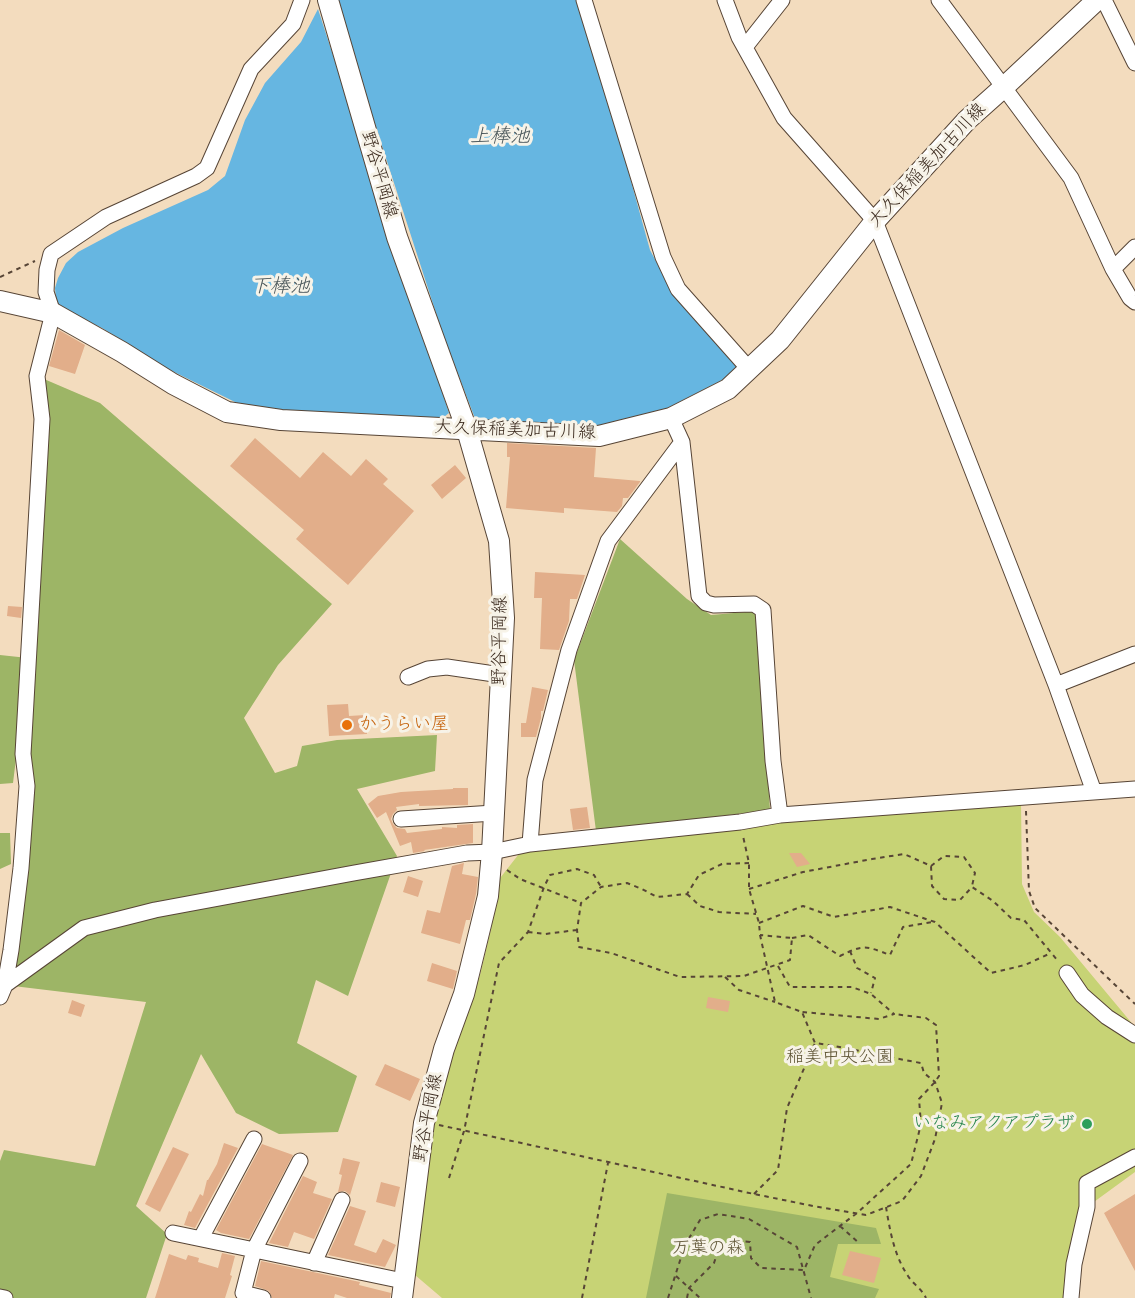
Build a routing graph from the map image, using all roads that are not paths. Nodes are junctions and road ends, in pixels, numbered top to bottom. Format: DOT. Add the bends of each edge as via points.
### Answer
graph roads {
  1 [pos="303,0"];
  2 [pos="328,0"];
  3 [pos="584,0"];
  4 [pos="725,0"];
  5 [pos="782,0"];
  6 [pos="939,0"];
  7 [pos="1097,0"];
  8 [pos="1104,0"];
  9 [pos="745,47"];
  10 [pos="1135,63"];
  11 [pos="1004,87"];
  12 [pos="875,220"];
  13 [pos="1135,247"];
  14 [pos="1113,268"];
  15 [pos="0,301"];
  16 [pos="1135,302"];
  17 [pos="53,313"];
  18 [pos="749,369"];
  19 [pos="671,418"];
  20 [pos="467,430"];
  21 [pos="682,442"];
  22 [pos="1135,654"];
  23 [pos="501,675"];
  24 [pos="408,677"];
  25 [pos="1056,684"];
  26 [pos="1135,789"];
  27 [pos="1094,792"];
  28 [pos="494,813"];
  29 [pos="780,815"];
  30 [pos="400,819"];
  31 [pos="530,844"];
  32 [pos="492,852"];
  33 [pos="1067,973"];
  34 [pos="2,991"];
  35 [pos="1135,1035"];
  36 [pos="254,1138"];
  37 [pos="1135,1157"];
  38 [pos="300,1161"];
  39 [pos="342,1200"];
  40 [pos="173,1233"];
  41 [pos="201,1238"];
  42 [pos="254,1250"];
  43 [pos="314,1263"];
  44 [pos="402,1290"];
  45 [pos="0,1297"];
  46 [pos="5,1298"];
  47 [pos="263,1298"];
  48 [pos="1071,1298"];
  1 -- 17 [label="street" via="293,24 251,69 207,168 106,216 51,254 46,292"];
  2 -- 20 [label="main road, 野谷平岡線" via="397,237"];
  3 -- 18 [label="street" via="663,257 678,289"];
  4 -- 9 [label="street"];
  5 -- 9 [label="street"];
  6 -- 11 [label="street"];
  7 -- 11 [label="main road, 大久保稲美加古川線"];
  8 -- 10 [label="street"];
  9 -- 12 [label="street" via="784,118"];
  11 -- 12 [label="main road, 大久保稲美加古川線" via="967,120"];
  11 -- 14 [label="street" via="1071,178"];
  12 -- 18 [label="main road, 大久保稲美加古川線" via="780,340"];
  12 -- 25 [label="street"];
  13 -- 14 [label="street"];
  14 -- 16 [label="street"];
  15 -- 17 [label="main road, 大久保稲美加古川線"];
  17 -- 20 [label="main road, 大久保稲美加古川線" via="227,412 280,420"];
  17 -- 34 [label="street" via="37,376 42,419 23,754 27,786 15,922"];
  18 -- 19 [label="main road, 大久保稲美加古川線" via="728,388"];
  19 -- 20 [label="main road, 大久保稲美加古川線" via="599,436"];
  19 -- 21 [label="street"];
  20 -- 23 [label="main road, 野谷平岡線" via="499,541 504,618"];
  21 -- 29 [label="street" via="699,596 714,605 754,604 762,610"];
  21 -- 31 [label="street" via="608,541 569,650 535,780"];
  22 -- 25 [label="street"];
  23 -- 24 [label="street" via="447,667"];
  23 -- 28 [label="main road, 野谷平岡線"];
  25 -- 27 [label="street"];
  26 -- 27 [label="street"];
  27 -- 29 [label="street"];
  28 -- 30 [label="street"];
  28 -- 32 [label="main road, 野谷平岡線"];
  29 -- 31 [label="street"];
  31 -- 32 [label="street"];
  32 -- 34 [label="street" via="467,853 155,909 84,928"];
  32 -- 44 [label="main road, 野谷平岡線" via="488,896 464,994 424,1123"];
  33 -- 35 [label="street" via="1082,995"];
  36 -- 41 [label="street"];
  37 -- 48 [label="street" via="1087,1183 1087,1207"];
  38 -- 42 [label="street"];
  39 -- 43 [label="street"];
  40 -- 41 [label="street"];
  41 -- 42 [label="street"];
  42 -- 43 [label="street"];
  42 -- 47 [label="street" via="243,1293"];
  43 -- 44 [label="street"];
  45 -- 46 [label="street"];
}
